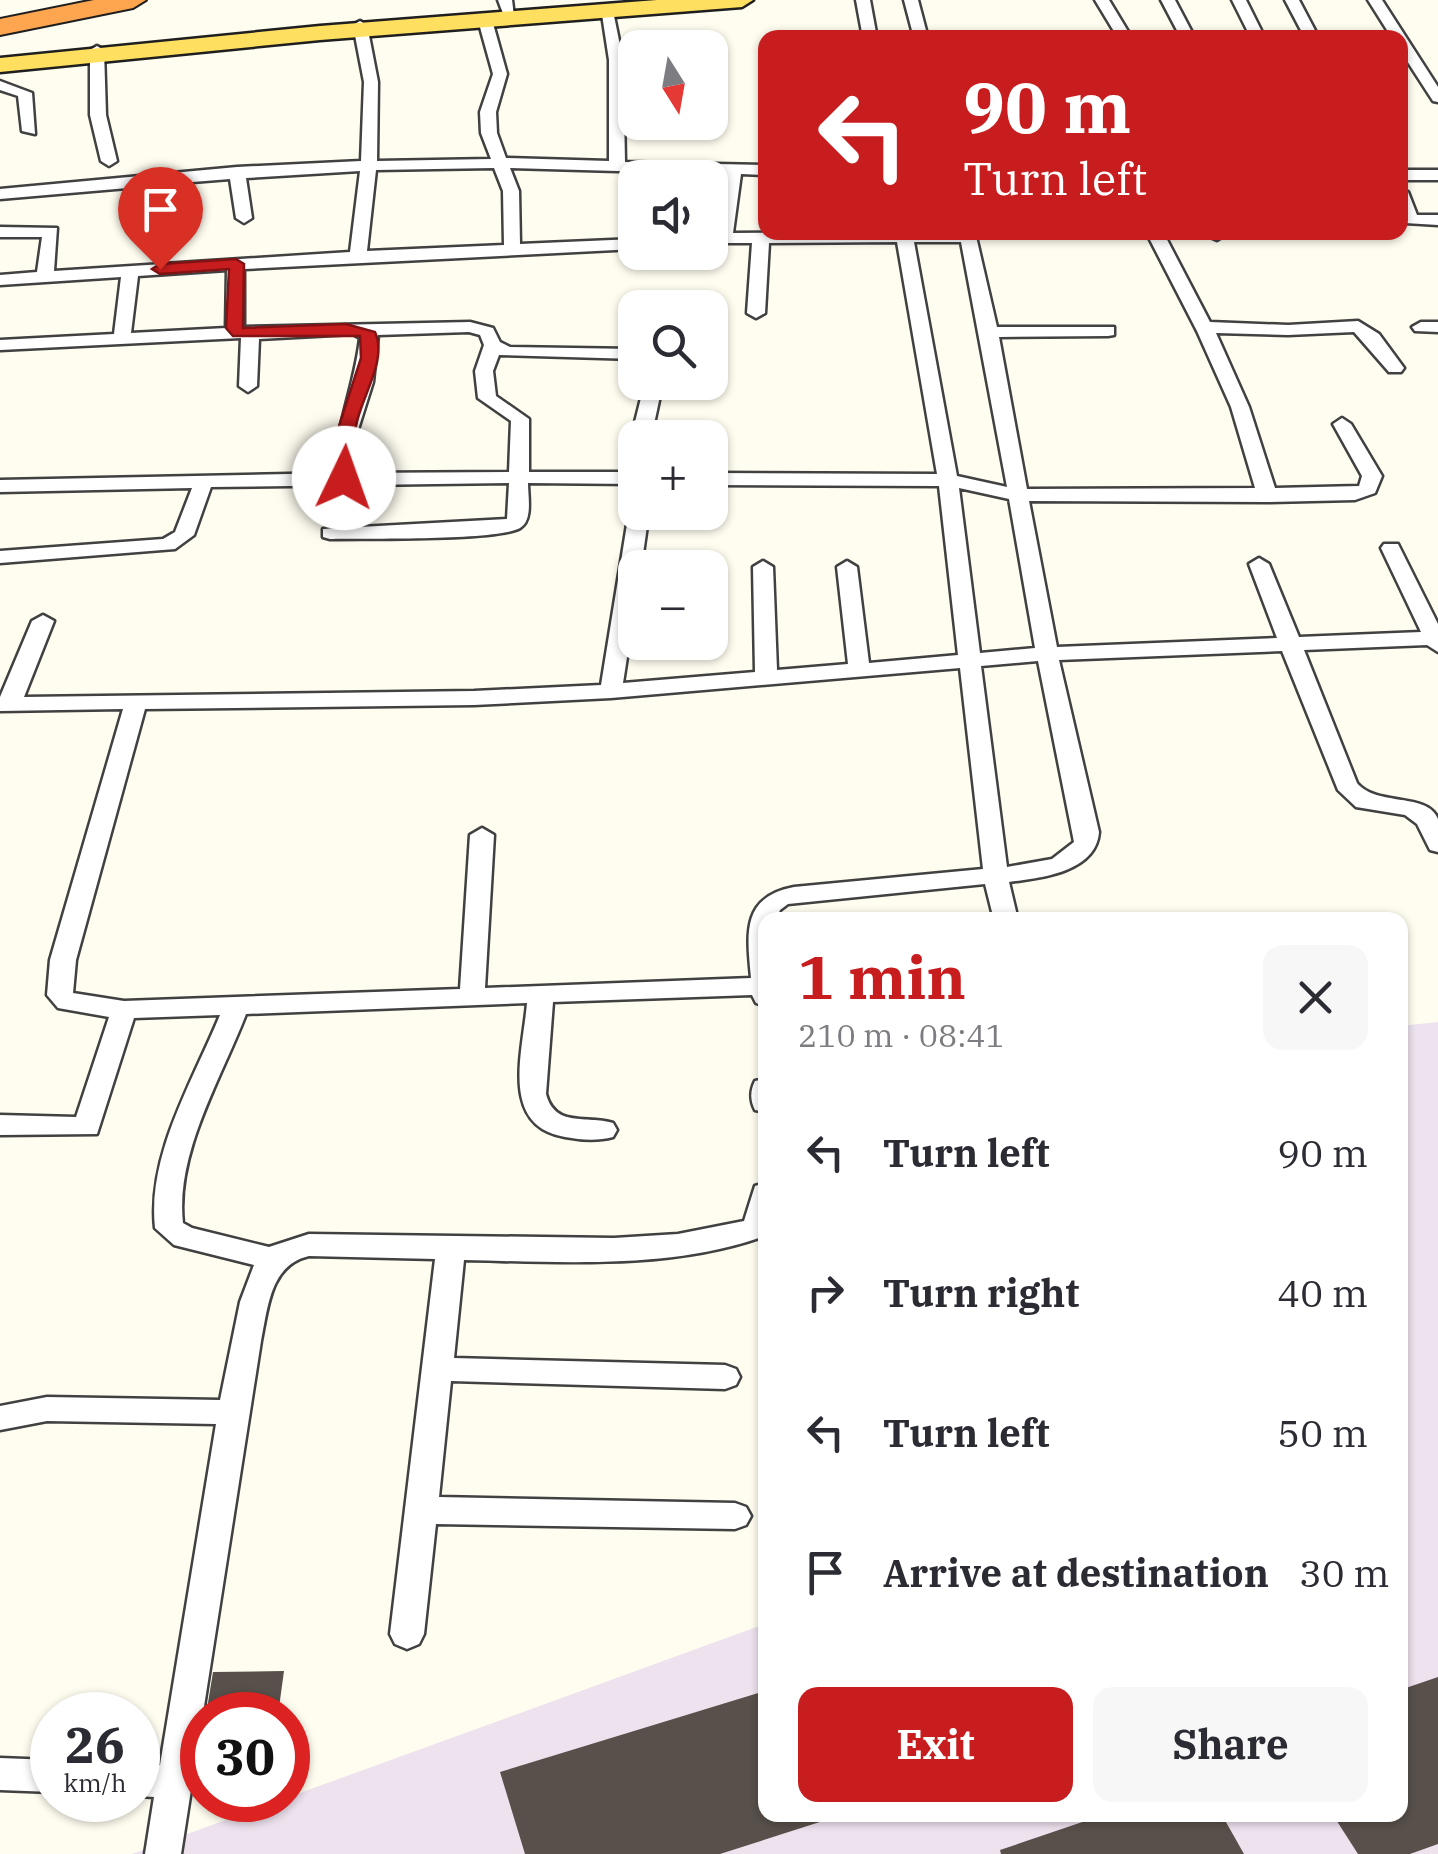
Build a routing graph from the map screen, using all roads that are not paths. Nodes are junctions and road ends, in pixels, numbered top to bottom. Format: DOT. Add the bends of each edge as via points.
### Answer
graph roads {
  1 [pos="106,0"];
  2 [pos="133,0"];
  3 [pos="674,0"];
  4 [pos="742,0"];
  5 [pos="863,0"];
  6 [pos="911,0"];
  7 [pos="1102,0"];
  8 [pos="1168,0"];
  9 [pos="1239,0"];
  10 [pos="1292,0"];
  11 [pos="1375,0"];
  12 [pos="507,7"];
  13 [pos="606,10"];
  14 [pos="484,20"];
  15 [pos="0,24"];
  16 [pos="360,28"];
  17 [pos="869,30"];
  18 [pos="920,30"];
  19 [pos="1120,30"];
  20 [pos="1184,30"];
  21 [pos="1254,30"];
  22 [pos="1308,30"];
  23 [pos="1394,30"];
  24 [pos="1408,51"];
  25 [pos="97,52"];
  26 [pos="0,63"];
  27 [pos="0,85"];
  28 [pos="1438,98"];
  29 [pos="30,132"];
  30 [pos="110,160"];
  31 [pos="500,163"];
  32 [pos="371,165"];
  33 [pos="617,166"];
  34 [pos="734,169"];
  35 [pos="758,170"];
  36 [pos="238,172"];
  37 [pos="1408,175"];
  38 [pos="1438,176"];
  39 [pos="147,181"];
  40 [pos="728,193"];
  41 [pos="0,194"];
  42 [pos="1408,211"];
  43 [pos="244,218"];
  44 [pos="148,220"];
  45 [pos="1438,220"];
  46 [pos="0,232"];
  47 [pos="728,238"];
  48 [pos="758,238"];
  49 [pos="761,240"];
  50 [pos="905,240"];
  51 [pos="969,240"];
  52 [pos="1158,240"];
  53 [pos="618,245"];
  54 [pos="512,250"];
  55 [pos="358,256"];
  56 [pos="236,264"];
  57 [pos="130,271"];
  58 [pos="45,276"];
  59 [pos="0,280"];
  60 [pos="756,312"];
  61 [pos="1204,327"];
  62 [pos="361,330"];
  63 [pos="1108,331"];
  64 [pos="989,332"];
  65 [pos="244,334"];
  66 [pos="122,338"];
  67 [pos="0,344"];
  68 [pos="493,345"];
  69 [pos="618,354"];
  70 [pos="1395,368"];
  71 [pos="248,386"];
  72 [pos="1342,424"];
  73 [pos="618,474"];
  74 [pos="519,476"];
  75 [pos="344,478"];
  76 [pos="728,479"];
  77 [pos="948,480"];
  78 [pos="204,481"];
  79 [pos="0,486"];
  80 [pos="1018,494"];
  81 [pos="1267,496"];
  82 [pos="636,530"];
  83 [pos="330,533"];
  84 [pos="1390,548"];
  85 [pos="0,557"];
  86 [pos="1259,564"];
  87 [pos="847,566"];
  88 [pos="763,567"];
  89 [pos="43,620"];
  90 [pos="1437,641"];
  91 [pos="1293,644"];
  92 [pos="1046,654"];
  93 [pos="970,660"];
  94 [pos="859,669"];
  95 [pos="766,678"];
  96 [pos="611,690"];
  97 [pos="136,702"];
  98 [pos="5,704"];
  99 [pos="482,834"];
  100 [pos="1437,839"];
  101 [pos="996,878"];
  102 [pos="764,912"];
  103 [pos="1004,912"];
  104 [pos="758,986"];
  105 [pos="541,995"];
  106 [pos="472,998"];
  107 [pos="236,1007"];
  108 [pos="124,1010"];
  109 [pos="0,1125"];
  110 [pos="604,1130"];
  111 [pos="758,1224"];
  112 [pos="452,1247"];
  113 [pos="273,1260"];
  114 [pos="437,1369"];
  115 [pos="725,1377"];
  116 [pos="233,1412"];
  117 [pos="0,1418"];
  118 [pos="422,1510"];
  119 [pos="735,1516"];
  120 [pos="408,1634"];
  121 [pos="0,1774"];
  122 [pos="30,1775"];
  123 [pos="160,1781"];
  124 [pos="174,1782"];
  125 [pos="163,1854"];
  1 -- 15 [label="highway"];
  2 -- 15 [label="highway"];
  3 -- 12 [label="main road"];
  4 -- 13 [label="main road"];
  5 -- 17 [label="street"];
  6 -- 18 [label="street"];
  7 -- 19 [label="street"];
  8 -- 20 [label="street"];
  9 -- 21 [label="street"];
  10 -- 22 [label="street"];
  11 -- 23 [label="street"];
  12 -- 16 [label="main road"];
  13 -- 14 [label="main road"];
  13 -- 33 [label="street" via="616,60"];
  14 -- 16 [label="main road"];
  14 -- 31 [label="street" via="500,74 488,112"];
  16 -- 25 [label="main road"];
  16 -- 32 [label="street" via="371,62"];
  24 -- 28 [label="street"];
  25 -- 26 [label="main road"];
  25 -- 30 [label="street" via="98,115"];
  27 -- 29 [label="street" via="25,92"];
  31 -- 32 [label="street"];
  31 -- 33 [label="street"];
  31 -- 54 [label="street" via="514,212"];
  32 -- 36 [label="street"];
  32 -- 55 [label="street"];
  33 -- 34 [label="street"];
  34 -- 35 [label="street"];
  34 -- 40 [label="street"];
  36 -- 39 [label="street"];
  36 -- 43 [label="street"];
  37 -- 38 [label="street"];
  39 -- 41 [label="street"];
  39 -- 44 [label="street"];
  42 -- 45 [label="street" via="1412,220"];
  46 -- 58 [label="street" via="51,232"];
  47 -- 48 [label="street"];
  49 -- 60 [label="street"];
  50 -- 77 [label="street"];
  51 -- 64 [label="street"];
  52 -- 61 [label="street"];
  53 -- 54 [label="street"];
  54 -- 55 [label="street"];
  55 -- 56 [label="street"];
  56 -- 57 [label="street"];
  56 -- 65 [label="street" via="234,328"];
  57 -- 58 [label="street"];
  57 -- 66 [label="street"];
  58 -- 59 [label="street"];
  61 -- 70 [label="street" via="1358,326"];
  61 -- 81 [label="street" via="1240,407"];
  62 -- 65 [label="street"];
  62 -- 68 [label="street" via="470,327 487,332"];
  62 -- 75 [label="street" via="370,340 369,358 348,426"];
  63 -- 64 [label="street"];
  64 -- 80 [label="street"];
  65 -- 66 [label="street"];
  65 -- 71 [label="street"];
  66 -- 67 [label="street"];
  68 -- 69 [label="street"];
  68 -- 74 [label="street" via="485,390 492,405 520,419"];
  72 -- 81 [label="street" via="1372,476 1368,490"];
  73 -- 74 [label="street"];
  74 -- 75 [label="street"];
  74 -- 83 [label="street" via="518,517 507,527"];
  75 -- 78 [label="street"];
  76 -- 77 [label="street"];
  77 -- 80 [label="street"];
  77 -- 93 [label="street"];
  78 -- 79 [label="street"];
  78 -- 85 [label="street" via="184,535 168,545"];
  80 -- 81 [label="street"];
  80 -- 92 [label="street"];
  82 -- 96 [label="street"];
  84 -- 90 [label="street"];
  86 -- 91 [label="street"];
  87 -- 94 [label="street"];
  88 -- 95 [label="street"];
  89 -- 98 [label="street"];
  90 -- 91 [label="street"];
  91 -- 92 [label="street"];
  91 -- 100 [label="street" via="1354,797 1414,810"];
  92 -- 93 [label="street"];
  92 -- 101 [label="street" via="1086,845 1061,864"];
  93 -- 94 [label="street"];
  93 -- 101 [label="street"];
  94 -- 95 [label="street"];
  95 -- 96 [label="street"];
  96 -- 97 [label="street"];
  97 -- 98 [label="street"];
  97 -- 108 [label="street" via="59,982 67,1002"];
  99 -- 106 [label="street"];
  101 -- 102 [label="street" via="809,894 773,901"];
  101 -- 103 [label="street"];
  104 -- 105 [label="street"];
  105 -- 106 [label="street"];
  105 -- 110 [label="street" via="534,1110 553,1124"];
  106 -- 107 [label="street"];
  107 -- 108 [label="street"];
  107 -- 113 [label="street" via="176,1162 165,1216 169,1228 184,1236"];
  108 -- 109 [label="street" via="87,1127"];
  111 -- 112 [label="street" via="744,1238 720,1242"];
  112 -- 113 [label="street" via="309,1245"];
  112 -- 114 [label="street"];
  113 -- 116 [label="street" via="250,1321"];
  114 -- 115 [label="street"];
  114 -- 118 [label="street"];
  116 -- 117 [label="street" via="46,1409"];
  116 -- 124 [label="street"];
  118 -- 119 [label="street"];
  118 -- 120 [label="street"];
  121 -- 122 [label="street"];
  123 -- 124 [label="street"];
  124 -- 125 [label="street"];
}
